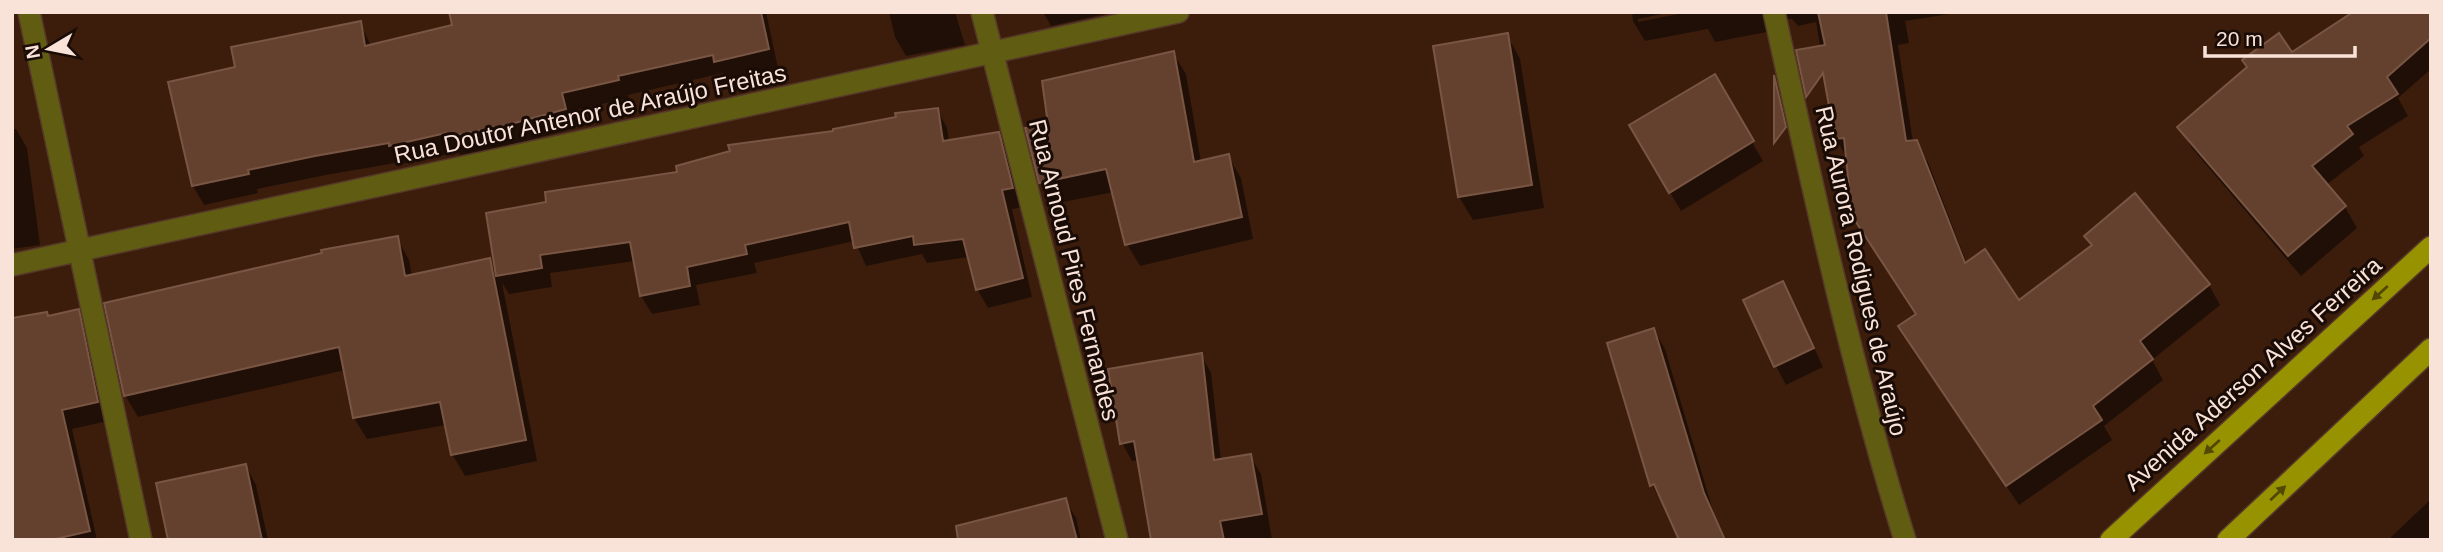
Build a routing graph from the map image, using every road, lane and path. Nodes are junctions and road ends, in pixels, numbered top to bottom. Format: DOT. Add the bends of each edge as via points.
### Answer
graph roads {
  1 [pos="29,12"];
  2 [pos="982,12"];
  3 [pos="1178,12"];
  4 [pos="1773,12"];
  5 [pos="992,54"];
  6 [pos="2431,247"];
  7 [pos="80,250"];
  8 [pos="12,265"];
  9 [pos="2431,349"];
  10 [pos="141,540"];
  11 [pos="1117,540"];
  12 [pos="1905,540"];
  13 [pos="2111,540"];
  14 [pos="2228,540"];
  1 -- 7 [label="street"];
  2 -- 5 [label="street, Rua Arnoud Pires Fernandes"];
  3 -- 5 [label="street, Rua Doutor Antenor de Araújo Freitas"];
  4 -- 12 [label="street, Rua Aurora Rodigues de Araújo" via="1831,268"];
  5 -- 7 [label="street, Rua Doutor Antenor de Araújo Freitas"];
  5 -- 11 [label="street, Rua Arnoud Pires Fernandes"];
  6 -- 13 [label="main road, Avenida Aderson Alves Ferreira, one-way"];
  7 -- 8 [label="street, Rua Doutor Antenor de Araújo Freitas"];
  7 -- 10 [label="street"];
  14 -- 9 [label="main road, one-way"];
}
